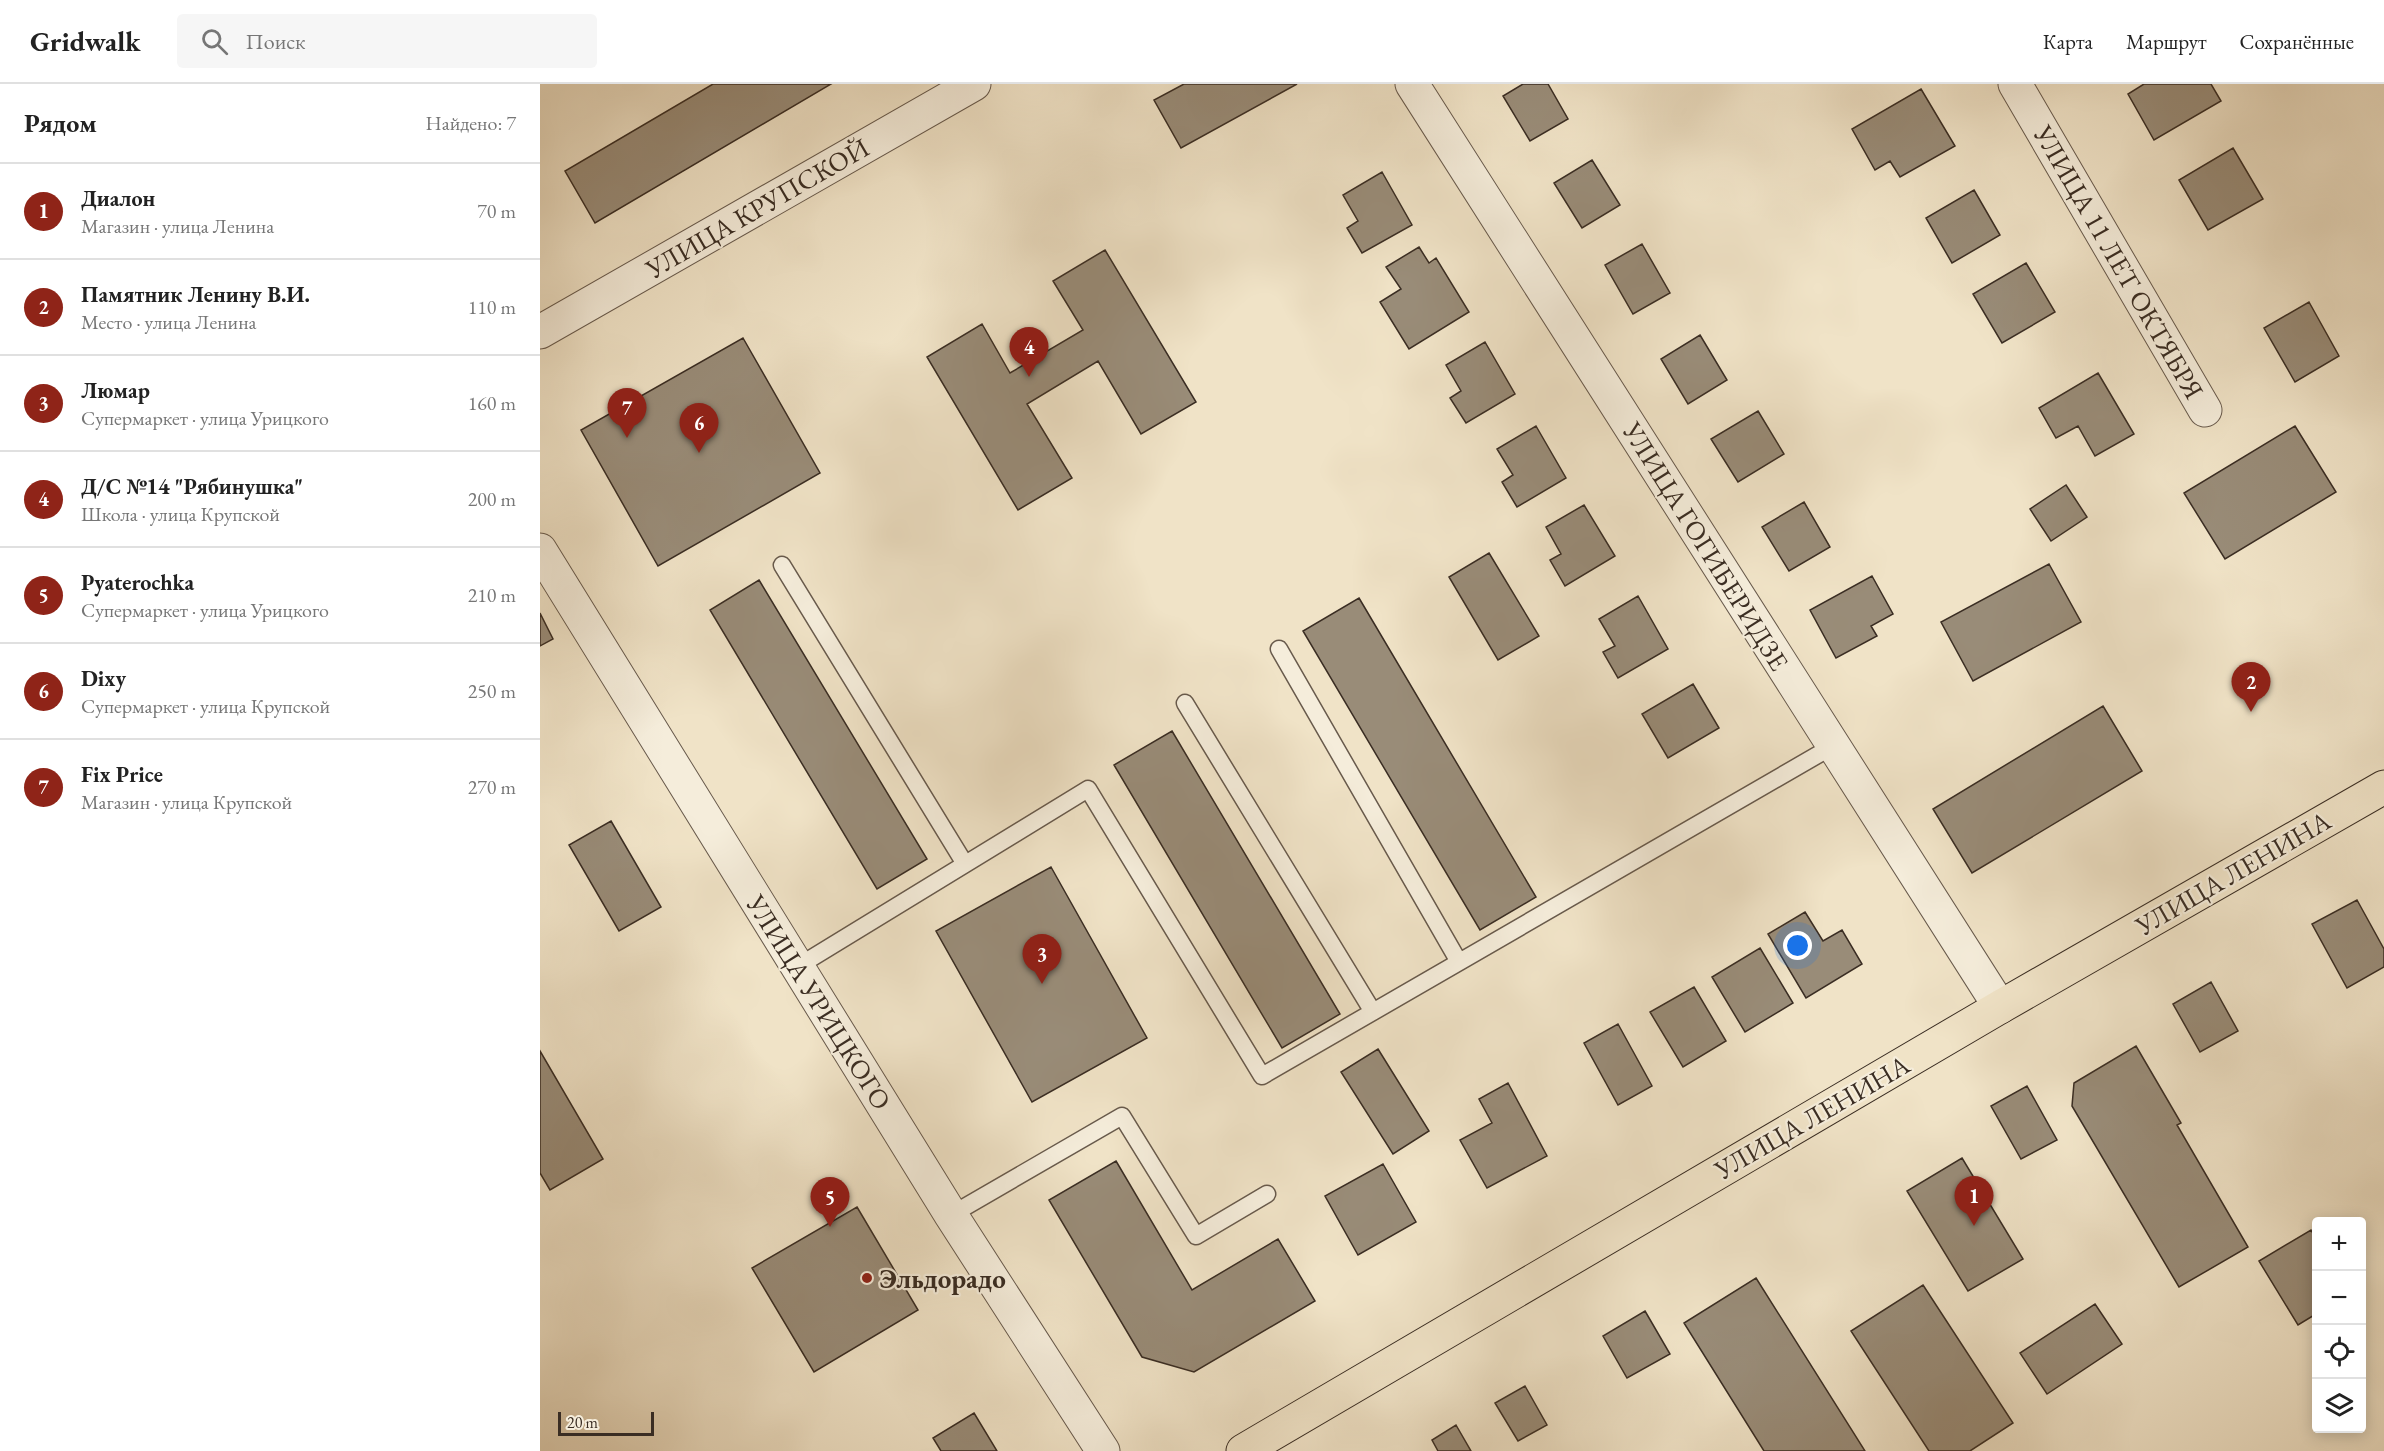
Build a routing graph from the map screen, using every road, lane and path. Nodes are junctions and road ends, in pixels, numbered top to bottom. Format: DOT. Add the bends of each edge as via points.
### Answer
graph roads {
  1 [pos="974,84"];
  2 [pos="1412,84"];
  3 [pos="2015,84"];
  4 [pos="540,332"];
  5 [pos="2205,410"];
  6 [pos="540,550"];
  7 [pos="782,565"];
  8 [pos="1279,649"];
  9 [pos="1185,703"];
  10 [pos="1833,746"];
  11 [pos="2384,787"];
  12 [pos="965,864"];
  13 [pos="1458,962"];
  14 [pos="797,967"];
  15 [pos="2000,1007"];
  16 [pos="1373,1012"];
  17 [pos="1267,1194"];
  18 [pos="951,1215"];
  19 [pos="1103,1451"];
  20 [pos="1243,1451"];
  1 -- 4 [label="street, УЛИЦА КРУПСКОЙ"];
  2 -- 10 [label="street, УЛИЦА ГОГИБЕРИДЗЕ"];
  3 -- 5 [label="street, УЛИЦА 11 ЛЕТ ОКТЯБРЯ"];
  6 -- 14 [label="street, УЛИЦА УРИЦКОГО"];
  7 -- 12 [label="lane"];
  8 -- 13 [label="lane"];
  9 -- 16 [label="lane"];
  10 -- 13 [label="lane"];
  10 -- 15 [label="street, УЛИЦА ГОГИБЕРИДЗЕ"];
  11 -- 15 [label="main road, УЛИЦА ЛЕНИНА"];
  12 -- 14 [label="lane"];
  12 -- 16 [label="lane" via="1088,789 1262,1076"];
  13 -- 16 [label="lane"];
  14 -- 18 [label="street, УЛИЦА УРИЦКОГО"];
  15 -- 20 [label="main road, УЛИЦА ЛЕНИНА"];
  17 -- 18 [label="lane" via="1196,1236 1122,1116"];
  18 -- 19 [label="street, УЛИЦА УРИЦКОГО"];
}
